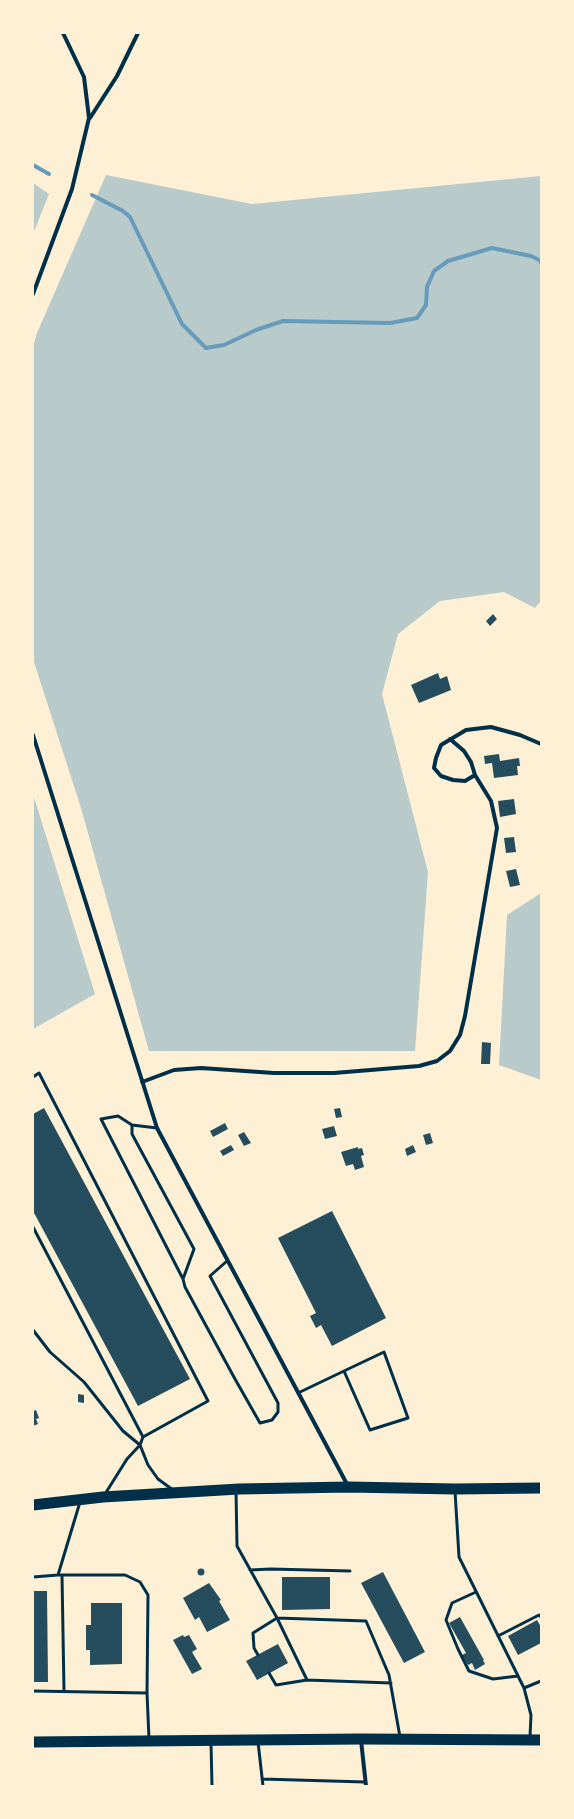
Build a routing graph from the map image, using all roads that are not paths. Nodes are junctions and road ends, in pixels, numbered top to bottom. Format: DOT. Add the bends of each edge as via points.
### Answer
graph roads {
  1 [pos="63,33"];
  2 [pos="138,33"];
  3 [pos="90,118"];
  4 [pos="33,294"];
  5 [pos="33,735"];
  6 [pos="450,739"];
  7 [pos="541,744"];
  8 [pos="475,775"];
  9 [pos="33,1077"];
  10 [pos="142,1082"];
  11 [pos="132,1125"];
  12 [pos="157,1128"];
  13 [pos="33,1227"];
  14 [pos="227,1262"];
  15 [pos="183,1279"];
  16 [pos="33,1330"];
  17 [pos="344,1371"];
  18 [pos="298,1393"];
  19 [pos="143,1437"];
  20 [pos="140,1445"];
  21 [pos="348,1487"];
  22 [pos="541,1488"];
  23 [pos="236,1489"];
  24 [pos="455,1489"];
  25 [pos="176,1492"];
  26 [pos="103,1497"];
  27 [pos="81,1499"];
  28 [pos="33,1505"];
  29 [pos="250,1570"];
  30 [pos="350,1571"];
  31 [pos="60,1575"];
  32 [pos="33,1578"];
  33 [pos="476,1592"];
  34 [pos="541,1617"];
  35 [pos="277,1618"];
  36 [pos="498,1636"];
  37 [pos="258,1655"];
  38 [pos="269,1673"];
  39 [pos="518,1676"];
  40 [pos="307,1680"];
  41 [pos="541,1681"];
  42 [pos="391,1683"];
  43 [pos="524,1688"];
  44 [pos="33,1691"];
  45 [pos="64,1691"];
  46 [pos="147,1693"];
  47 [pos="361,1739"];
  48 [pos="400,1739"];
  49 [pos="536,1740"];
  50 [pos="211,1741"];
  51 [pos="257,1741"];
  52 [pos="33,1742"];
  53 [pos="150,1742"];
  54 [pos="262,1779"];
  55 [pos="366,1784"];
  56 [pos="212,1786"];
  57 [pos="263,1786"];
  1 -- 3 [label="street" via="84,77"];
  2 -- 3 [label="street" via="117,76"];
  3 -- 4 [label="street" via="72,189"];
  5 -- 10 [label="street"];
  6 -- 7 [label="street" via="466,730 491,728 520,734"];
  6 -- 8 [label="street" via="464,751"];
  6 -- 8 [label="street" via="441,745 434,768 441,776 453,780 465,781"];
  8 -- 10 [label="street" via="491,801 498,828 465,1016 460,1035 450,1051 437,1061 419,1066 334,1073 201,1068 174,1070"];
  9 -- 19 [label="lane" via="39,1073 208,1402"];
  10 -- 12 [label="street"];
  11 -- 12 [label="lane"];
  11 -- 15 [label="lane" via="132,1134 194,1250"];
  11 -- 15 [label="lane" via="118,1116 101,1119"];
  12 -- 14 [label="street"];
  13 -- 19 [label="lane"];
  14 -- 15 [label="lane" via="210,1276 278,1403 278,1412 272,1420 260,1423 185,1287"];
  14 -- 18 [label="street"];
  16 -- 20 [label="lane" via="50,1352 84,1382 123,1431"];
  17 -- 17 [label="lane" via="384,1352 408,1418 370,1430"];
  17 -- 18 [label="lane"];
  18 -- 21 [label="street"];
  19 -- 20 [label="lane"];
  20 -- 25 [label="lane" via="148,1465 158,1479"];
  20 -- 26 [label="lane" via="127,1459"];
  21 -- 23 [label="highway"];
  21 -- 24 [label="highway"];
  22 -- 24 [label="highway"];
  23 -- 25 [label="highway"];
  23 -- 29 [label="lane" via="237,1546"];
  24 -- 33 [label="lane" via="459,1557"];
  25 -- 26 [label="highway"];
  26 -- 27 [label="highway"];
  27 -- 28 [label="highway"];
  27 -- 31 [label="lane"];
  29 -- 30 [label="lane"];
  29 -- 35 [label="lane"];
  31 -- 32 [label="lane"];
  31 -- 45 [label="lane"];
  31 -- 46 [label="lane" via="125,1575 140,1582 148,1595"];
  33 -- 36 [label="lane"];
  33 -- 39 [label="lane" via="452,1603 446,1620 458,1649 469,1671 493,1679"];
  34 -- 36 [label="lane" via="539,1615"];
  35 -- 37 [label="lane" via="253,1633 254,1648"];
  35 -- 40 [label="lane"];
  35 -- 42 [label="lane" via="366,1621"];
  36 -- 39 [label="lane"];
  38 -- 40 [label="lane" via="276,1685"];
  39 -- 43 [label="lane"];
  40 -- 42 [label="lane"];
  41 -- 43 [label="lane"];
  42 -- 48 [label="lane"];
  43 -- 49 [label="lane"];
  44 -- 45 [label="lane"];
  45 -- 46 [label="lane"];
  46 -- 53 [label="lane"];
  47 -- 48 [label="highway"];
  47 -- 51 [label="highway"];
  47 -- 55 [label="street"];
  48 -- 49 [label="highway"];
  50 -- 51 [label="highway"];
  50 -- 53 [label="highway"];
  50 -- 56 [label="lane"];
  51 -- 54 [label="lane"];
  52 -- 53 [label="highway"];
  54 -- 55 [label="lane"];
  54 -- 57 [label="lane"];
}
